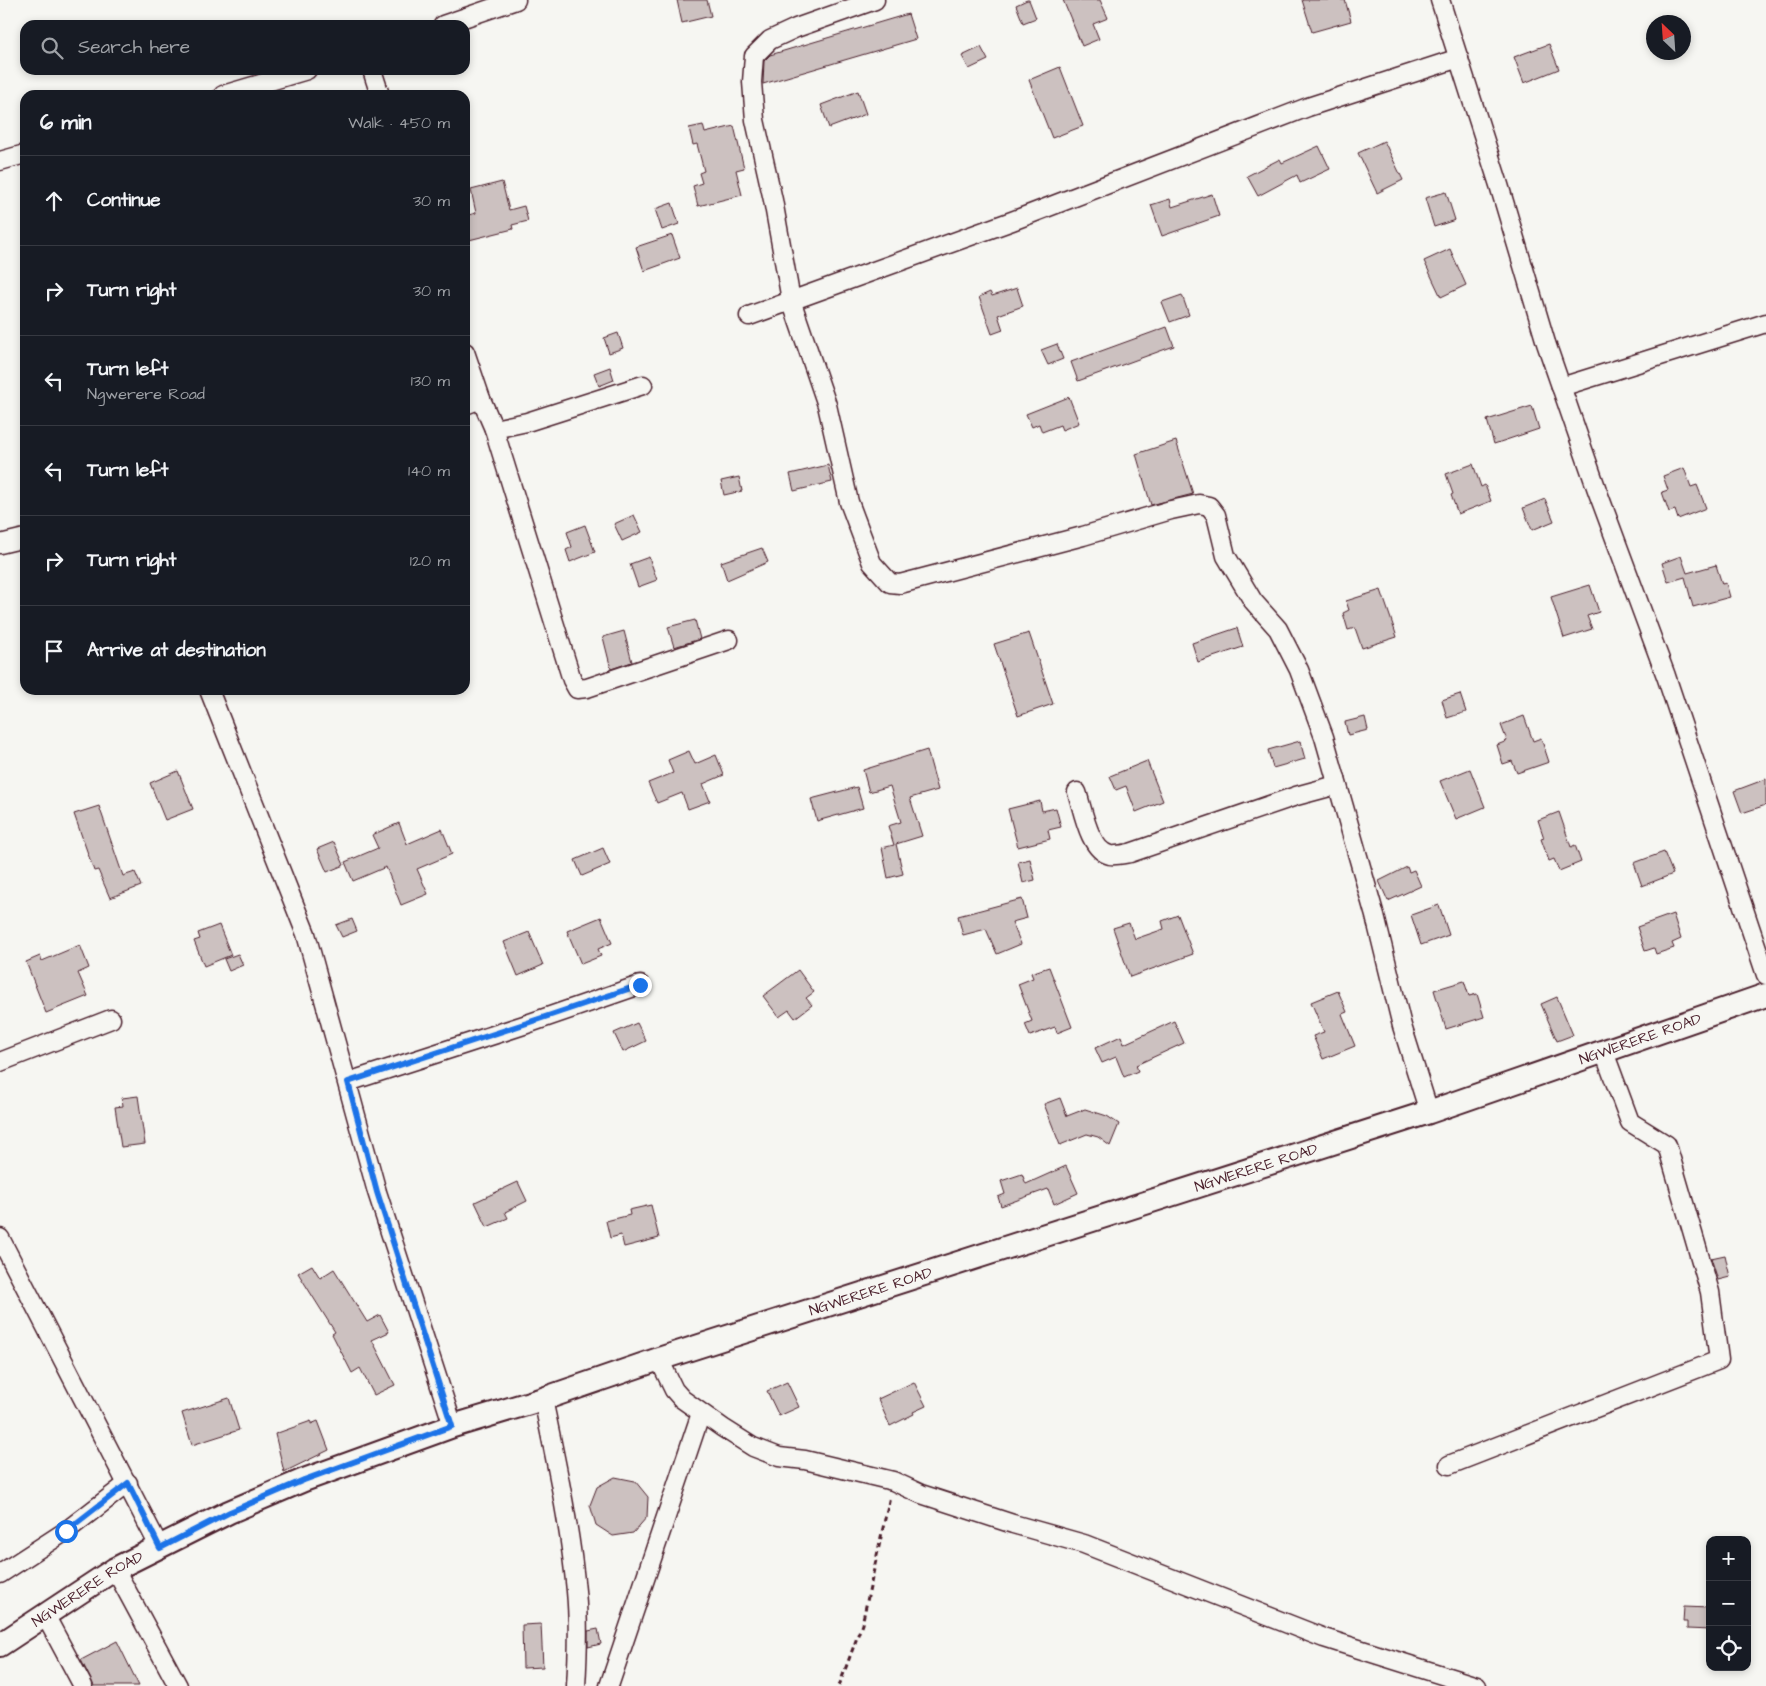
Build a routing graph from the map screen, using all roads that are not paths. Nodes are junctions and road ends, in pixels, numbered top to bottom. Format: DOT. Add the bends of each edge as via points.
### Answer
graph roads {
  1 [pos="516,0"];
  2 [pos="875,0"];
  3 [pos="1440,0"];
  4 [pos="458,20"];
  5 [pos="1459,58"];
  6 [pos="290,75"];
  7 [pos="374,75"];
  8 [pos="240,90"];
  9 [pos="378,90"];
  10 [pos="20,155"];
  11 [pos="0,161"];
  12 [pos="791,300"];
  13 [pos="749,316"];
  14 [pos="1766,323"];
  15 [pos="470,383"];
  16 [pos="643,385"];
  17 [pos="1561,387"];
  18 [pos="473,402"];
  19 [pos="494,429"];
  20 [pos="20,539"];
  21 [pos="0,544"];
  22 [pos="729,640"];
  23 [pos="211,695"];
  24 [pos="1336,778"];
  25 [pos="1078,792"];
  26 [pos="1766,974"];
  27 [pos="640,985"];
  28 [pos="1766,995"];
  29 [pos="111,1019"];
  30 [pos="1604,1052"];
  31 [pos="0,1062"];
  32 [pos="348,1082"];
  33 [pos="1429,1112"];
  34 [pos="0,1238"];
  35 [pos="659,1360"];
  36 [pos="543,1399"];
  37 [pos="701,1413"];
  38 [pos="452,1426"];
  39 [pos="1449,1465"];
  40 [pos="128,1483"];
  41 [pos="160,1548"];
  42 [pos="115,1570"];
  43 [pos="0,1574"];
  44 [pos="45,1615"];
  45 [pos="0,1645"];
  46 [pos="83,1686"];
  47 [pos="178,1686"];
  48 [pos="576,1686"];
  49 [pos="609,1686"];
  50 [pos="1477,1686"];
  1 -- 4 [label="street"];
  2 -- 12 [label="street" via="770,40 754,56 755,120"];
  3 -- 5 [label="street"];
  5 -- 12 [label="street" via="1308,107 1012,221"];
  5 -- 17 [label="street"];
  6 -- 8 [label="street"];
  7 -- 9 [label="street"];
  10 -- 11 [label="street"];
  12 -- 13 [label="street"];
  12 -- 24 [label="street" via="827,405 848,502 872,563 890,583 900,584 976,565 1171,510 1199,504 1209,506 1216,515 1226,556 1253,602 1278,629 1298,670 1324,736"];
  14 -- 17 [label="street"];
  15 -- 18 [label="street"];
  16 -- 19 [label="street" via="527,422"];
  17 -- 26 [label="street" via="1666,676"];
  18 -- 19 [label="street"];
  19 -- 22 [label="street" via="577,689"];
  20 -- 21 [label="street"];
  23 -- 32 [label="street" via="306,934"];
  24 -- 25 [label="street" via="1333,786 1130,853 1112,856 1101,851 1092,839"];
  24 -- 33 [label="street" via="1402,1026"];
  27 -- 32 [label="street"];
  28 -- 30 [label="main road, NGWERERE ROAD"];
  29 -- 31 [label="street"];
  30 -- 33 [label="main road, NGWERERE ROAD"];
  30 -- 39 [label="street" via="1630,1122 1667,1145 1710,1292 1719,1360"];
  32 -- 38 [label="street" via="377,1192"];
  33 -- 35 [label="main road, NGWERERE ROAD"];
  34 -- 40 [label="street"];
  35 -- 36 [label="main road, NGWERERE ROAD"];
  35 -- 37 [label="street" via="674,1390"];
  36 -- 38 [label="main road, NGWERERE ROAD"];
  36 -- 48 [label="street" via="576,1591"];
  37 -- 49 [label="street"];
  37 -- 50 [label="street" via="753,1447 779,1456 893,1481 921,1494 1084,1544 1324,1638"];
  38 -- 41 [label="main road, NGWERERE ROAD" via="304,1480 230,1512"];
  40 -- 41 [label="street"];
  40 -- 43 [label="street" via="66,1531"];
  41 -- 42 [label="main road, NGWERERE ROAD"];
  42 -- 44 [label="main road, NGWERERE ROAD"];
  42 -- 47 [label="street"];
  44 -- 45 [label="main road, NGWERERE ROAD"];
  44 -- 46 [label="street"];
}
